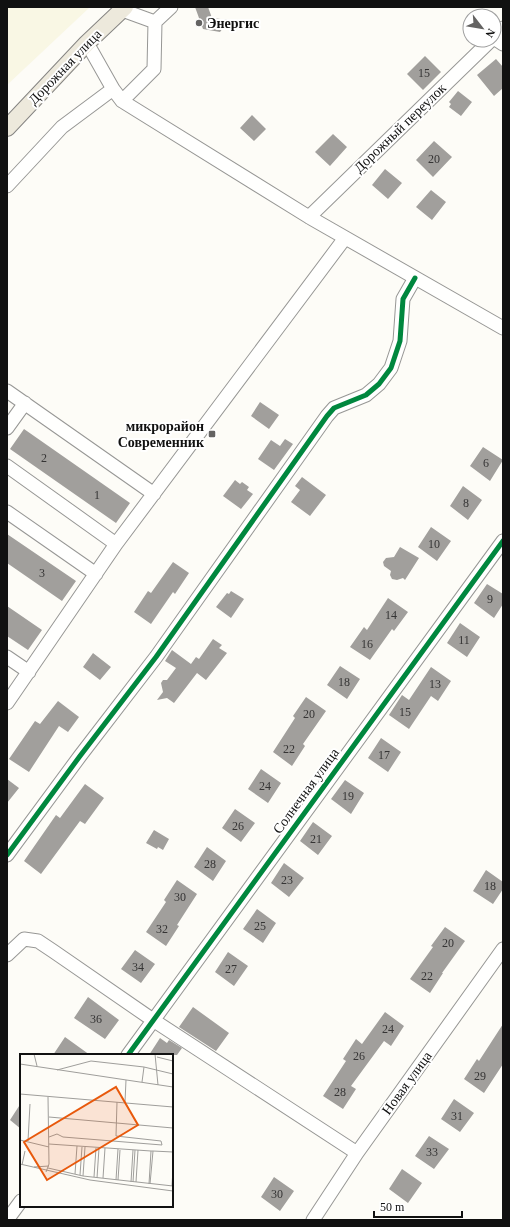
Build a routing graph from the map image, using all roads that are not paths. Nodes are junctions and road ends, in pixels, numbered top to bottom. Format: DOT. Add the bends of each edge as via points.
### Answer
graph roads {
  1 [pos="170,7"];
  2 [pos="123,9"];
  3 [pos="154,22"];
  4 [pos="87,43"];
  5 [pos="484,48"];
  6 [pos="113,89"];
  7 [pos="122,101"];
  8 [pos="7,128"];
  9 [pos="7,186"];
  10 [pos="309,217"];
  11 [pos="345,238"];
  12 [pos="415,278"];
  13 [pos="503,328"];
  14 [pos="7,390"];
  15 [pos="26,403"];
  16 [pos="7,428"];
  17 [pos="7,466"];
  18 [pos="154,494"];
  19 [pos="7,512"];
  20 [pos="503,541"];
  21 [pos="116,544"];
  22 [pos="96,574"];
  23 [pos="7,657"];
  24 [pos="29,672"];
  25 [pos="7,702"];
  26 [pos="7,855"];
  27 [pos="503,949"];
  28 [pos="7,955"];
  29 [pos="153,1020"];
  30 [pos="129,1054"];
  31 [pos="357,1153"];
  32 [pos="20,1202"];
  33 [pos="7,1220"];
  34 [pos="313,1220"];
  1 -- 3 [label="street"];
  2 -- 3 [label="street"];
  2 -- 4 [label="main road, Дорожная улица"];
  3 -- 7 [label="street" via="154,69"];
  4 -- 6 [label="street"];
  4 -- 8 [label="main road, Дорожная улица"];
  5 -- 10 [label="street, Дорожный переулок"];
  6 -- 7 [label="street"];
  6 -- 9 [label="street" via="62,127"];
  7 -- 10 [label="street"];
  10 -- 11 [label="street"];
  11 -- 12 [label="street"];
  11 -- 18 [label="street"];
  12 -- 13 [label="street"];
  12 -- 26 [label="street" via="403,299 400,341 391,368 379,384 366,395 334,408 327,416 156,657"];
  14 -- 15 [label="street"];
  15 -- 16 [label="street"];
  15 -- 18 [label="street"];
  17 -- 21 [label="street"];
  18 -- 21 [label="street"];
  19 -- 22 [label="street"];
  20 -- 29 [label="street, Солнечная улица"];
  21 -- 22 [label="street"];
  22 -- 24 [label="street"];
  23 -- 24 [label="street"];
  24 -- 25 [label="street"];
  27 -- 31 [label="street, Новая улица"];
  28 -- 29 [label="street" via="24,939 38,941"];
  29 -- 30 [label="street, Солнечная улица"];
  29 -- 31 [label="street"];
  31 -- 34 [label="street, Новая улица"];
  32 -- 33 [label="street"];
}
